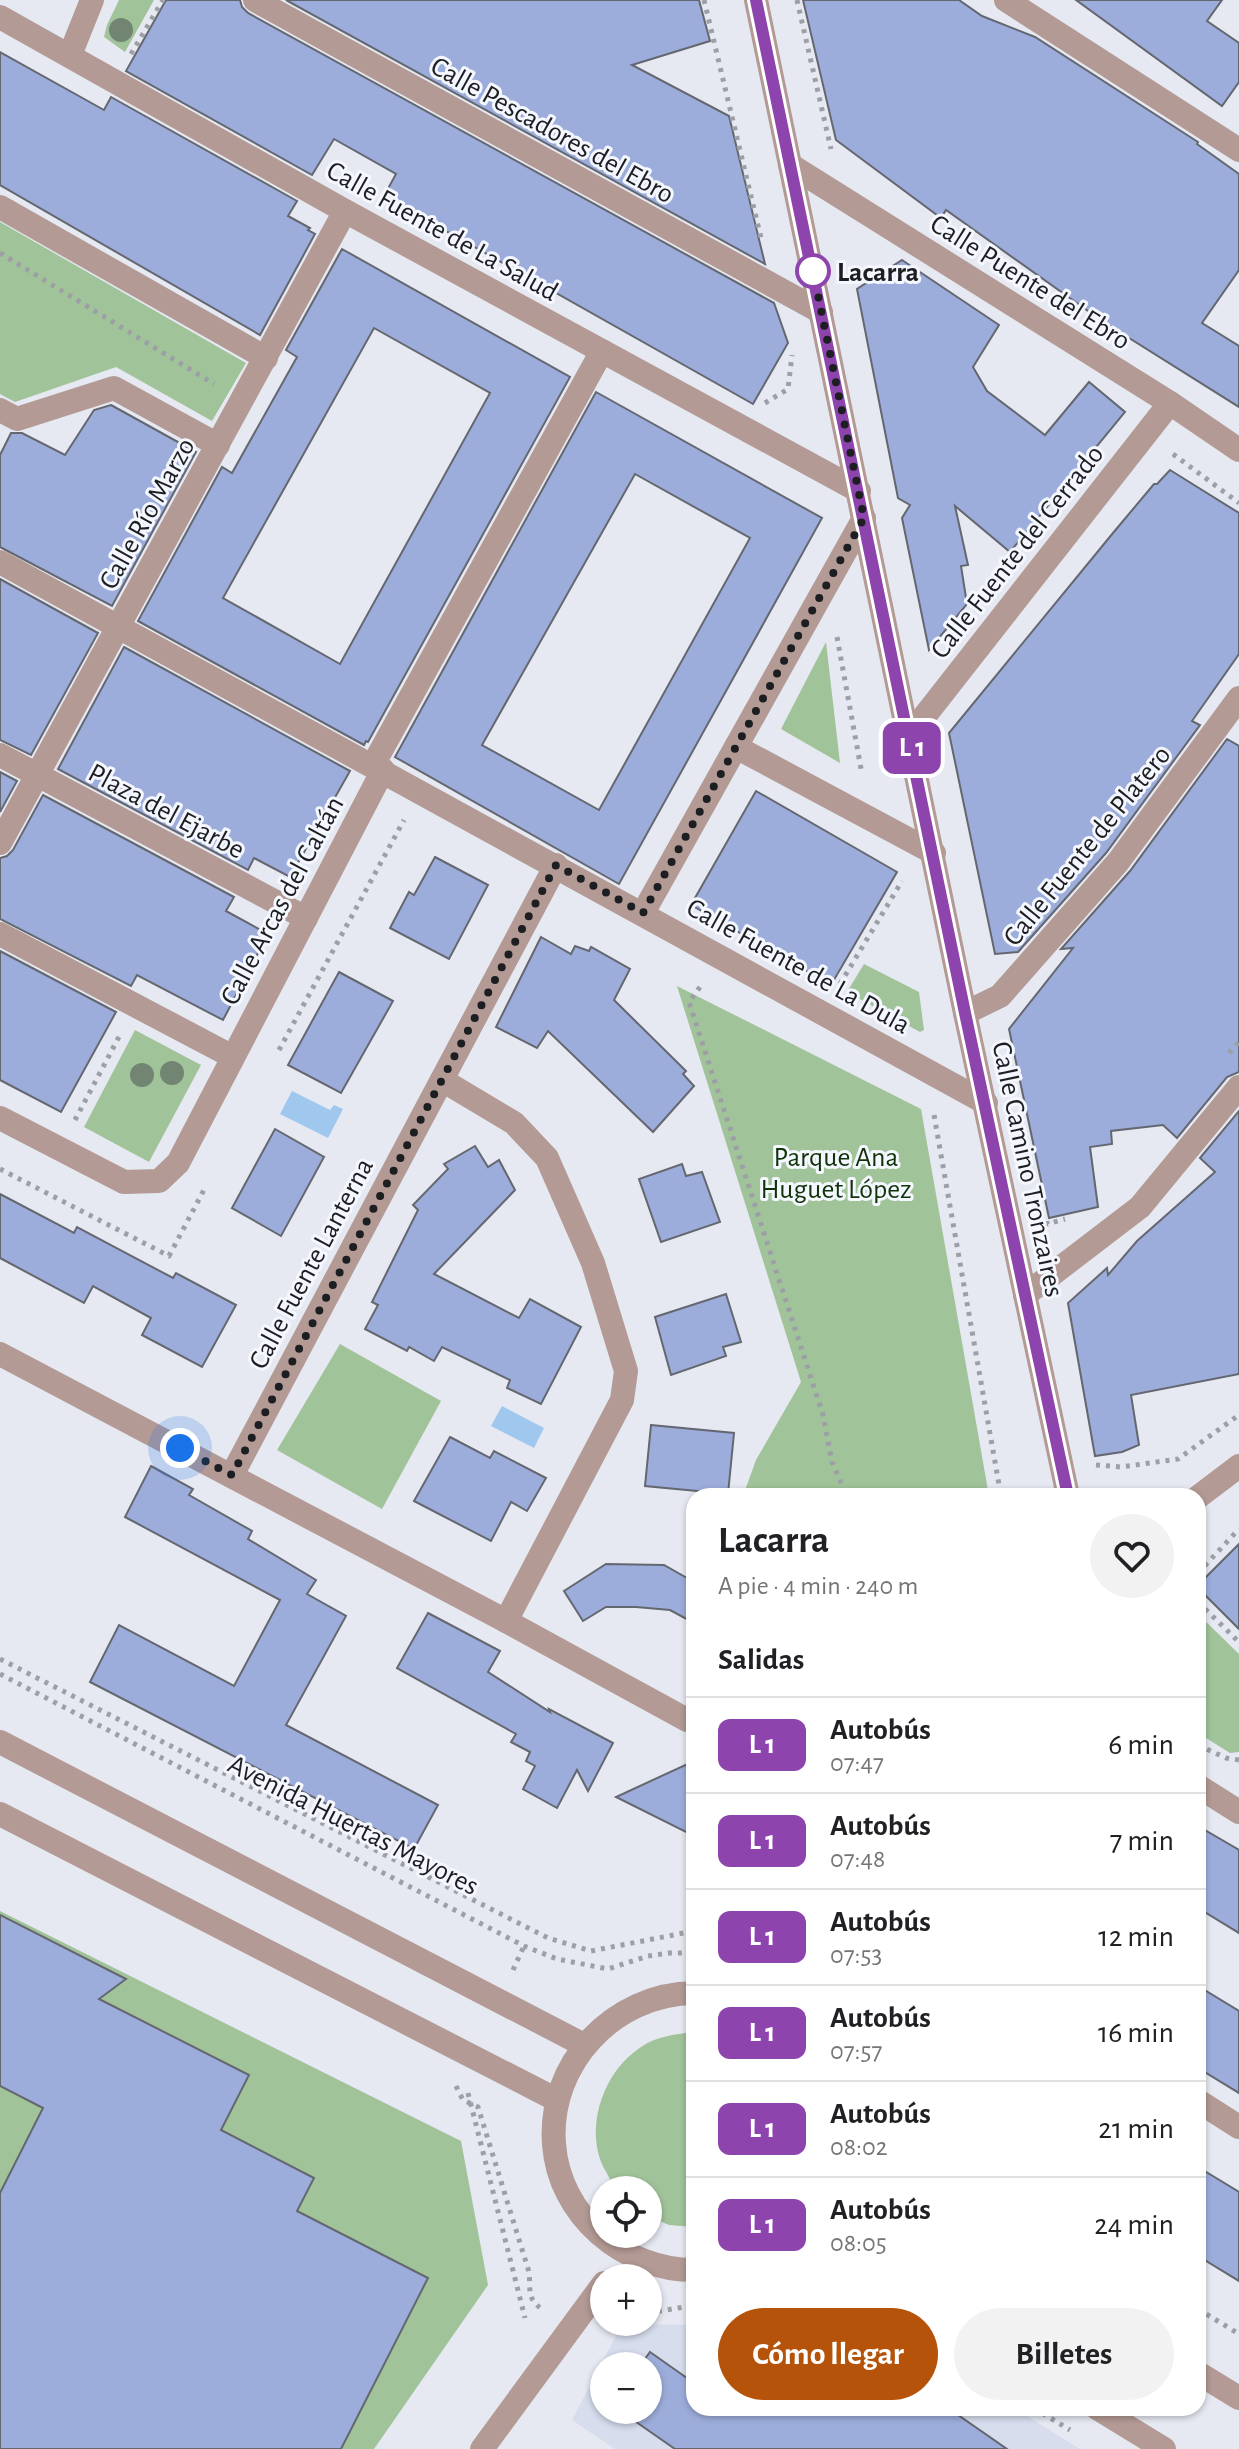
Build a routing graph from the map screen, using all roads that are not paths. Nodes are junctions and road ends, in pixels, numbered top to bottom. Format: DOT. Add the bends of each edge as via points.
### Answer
graph roads {
  1 [pos="92,0"];
  2 [pos="255,0"];
  3 [pos="756,0"];
  4 [pos="1006,0"];
  5 [pos="0,17"];
  6 [pos="70,55"];
  7 [pos="1239,150"];
  8 [pos="790,165"];
  9 [pos="0,207"];
  10 [pos="345,211"];
  11 [pos="821,312"];
  12 [pos="602,351"];
  13 [pos="258,353"];
  14 [pos="1170,403"];
  15 [pos="0,410"];
  16 [pos="218,445"];
  17 [pos="1239,450"];
  18 [pos="859,491"];
  19 [pos="864,518"];
  20 [pos="0,562"];
  21 [pos="119,626"];
  22 [pos="1239,698"];
  23 [pos="909,736"];
  24 [pos="736,747"];
  25 [pos="0,755"];
  26 [pos="378,768"];
  27 [pos="38,775"];
  28 [pos="0,843"];
  29 [pos="934,853"];
  30 [pos="556,865"];
  31 [pos="643,913"];
  32 [pos="306,918"];
  33 [pos="0,934"];
  34 [pos="965,1013"];
  35 [pos="233,1057"];
  36 [pos="442,1080"];
  37 [pos="1239,1087"];
  38 [pos="986,1103"];
  39 [pos="0,1118"];
  40 [pos="1025,1295"];
  41 [pos="0,1354"];
  42 [pos="1239,1466"];
  43 [pos="232,1475"];
  44 [pos="1066,1488"];
  45 [pos="1206,1491"];
  46 [pos="506,1621"];
  47 [pos="686,1719"];
  48 [pos="0,1742"];
  49 [pos="1206,1791"];
  50 [pos="1239,1812"];
  51 [pos="0,1814"];
  52 [pos="686,1994"];
  53 [pos="584,2045"];
  54 [pos="557,2100"];
  55 [pos="1206,2106"];
  56 [pos="1239,2127"];
  57 [pos="626,2254"];
  58 [pos="618,2264"];
  59 [pos="686,2270"];
  60 [pos="590,2302"];
  61 [pos="1206,2378"];
  62 [pos="1239,2398"];
  63 [pos="1110,2416"];
  64 [pos="492,2445"];
  65 [pos="1164,2449"];
  1 -- 6 [label="street"];
  2 -- 11 [label="street, Calle Pescadores del Ebro"];
  3 -- 8 [label="street, Calle Camino Tronzaires"];
  4 -- 7 [label="street"];
  5 -- 6 [label="street, Calle Fuente de La Salud"];
  6 -- 10 [label="street, Calle Fuente de La Salud"];
  8 -- 11 [label="street, Calle Camino Tronzaires"];
  8 -- 14 [label="street, Calle Puente del Ebro"];
  9 -- 13 [label="street"];
  10 -- 12 [label="street, Calle Fuente de La Salud"];
  10 -- 13 [label="street, Calle Río Marzo"];
  11 -- 18 [label="street, Calle Camino Tronzaires"];
  12 -- 18 [label="street, Calle Fuente de La Salud"];
  12 -- 26 [label="street"];
  13 -- 16 [label="street, Calle Río Marzo"];
  14 -- 17 [label="street, Calle Puente del Ebro"];
  14 -- 23 [label="street, Calle Fuente del Cerrado"];
  15 -- 16 [label="street" via="17,419 114,388"];
  16 -- 21 [label="street, Calle Río Marzo"];
  18 -- 19 [label="street, Calle Camino Tronzaires"];
  19 -- 23 [label="street, Calle Camino Tronzaires"];
  19 -- 24 [label="street"];
  20 -- 21 [label="street, Calle Fuente de La Dula"];
  21 -- 26 [label="street, Calle Fuente de La Dula"];
  21 -- 27 [label="street, Calle Río Marzo"];
  22 -- 34 [label="street, Calle Fuente de Platero" via="1118,862 1000,996"];
  23 -- 29 [label="street, Calle Camino Tronzaires"];
  24 -- 29 [label="street"];
  24 -- 31 [label="street"];
  25 -- 27 [label="street, Plaza del Ejarbe"];
  26 -- 30 [label="street, Calle Fuente de La Dula"];
  26 -- 32 [label="street, Calle Arcas del Caltán"];
  27 -- 28 [label="street, Calle Río Marzo"];
  27 -- 32 [label="street, Plaza del Ejarbe"];
  29 -- 34 [label="street, Calle Camino Tronzaires"];
  30 -- 31 [label="street, Calle Fuente de La Dula"];
  30 -- 36 [label="street, Calle Fuente Lanterna"];
  31 -- 38 [label="street, Calle Fuente de La Dula"];
  32 -- 35 [label="street, Calle Arcas del Caltán"];
  33 -- 35 [label="street"];
  34 -- 38 [label="street, Calle Camino Tronzaires"];
  35 -- 39 [label="street, Calle Arcas del Caltán" via="178,1163 159,1181 124,1182"];
  36 -- 43 [label="street, Calle Fuente Lanterna"];
  36 -- 46 [label="street" via="514,1123 547,1158 593,1263 626,1371 622,1400"];
  37 -- 40 [label="street" via="1140,1207"];
  38 -- 40 [label="street, Calle Camino Tronzaires"];
  40 -- 44 [label="street, Calle Camino Tronzaires"];
  41 -- 43 [label="street"];
  42 -- 45 [label="street"];
  43 -- 46 [label="street"];
  46 -- 47 [label="street"];
  48 -- 53 [label="street"];
  49 -- 50 [label="street"];
  51 -- 54 [label="street"];
  52 -- 53 [label="street" via="651,1999 614,2017"];
  53 -- 54 [label="street"];
  54 -- 57 [label="street" via="554,2145 566,2189 590,2227"];
  55 -- 56 [label="street"];
  57 -- 58 [label="street"];
  57 -- 59 [label="street" via="670,2270"];
  60 -- 64 [label="street"];
  61 -- 62 [label="street"];
  63 -- 65 [label="street"];
}
